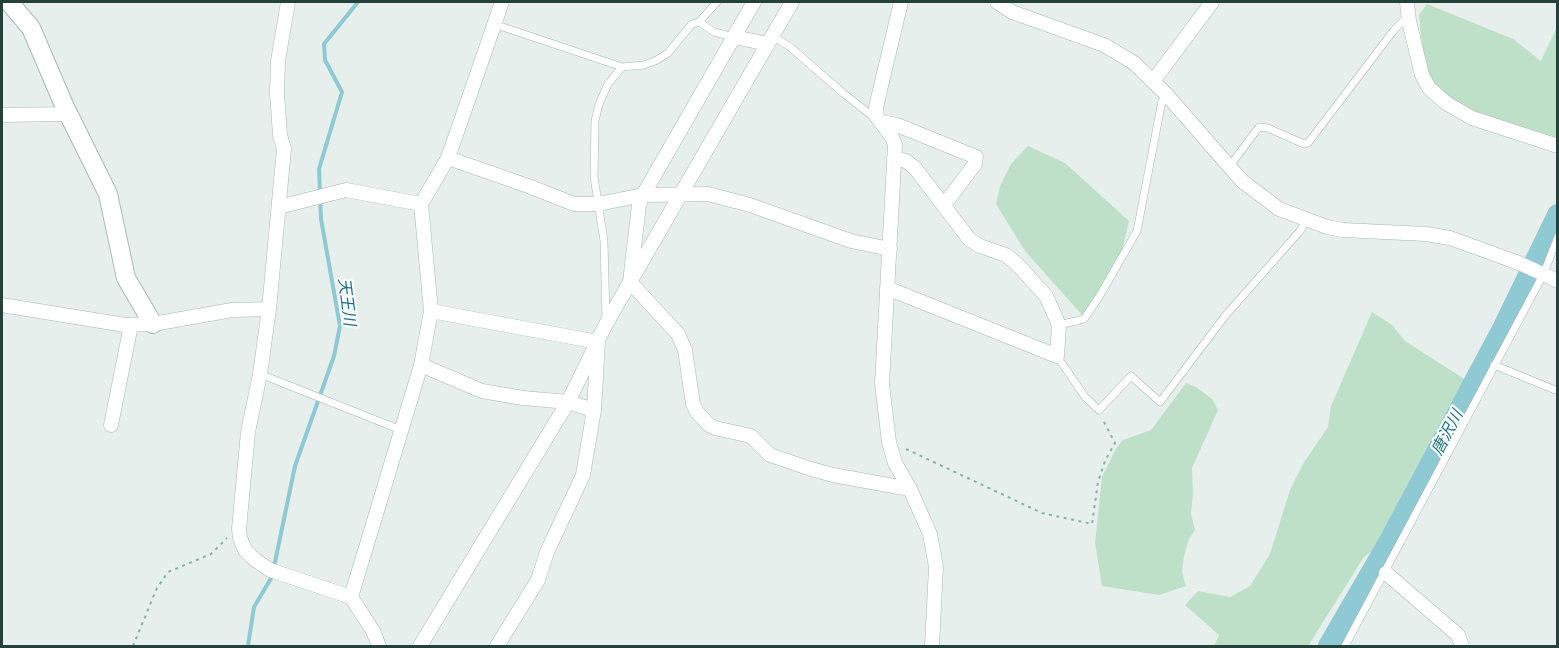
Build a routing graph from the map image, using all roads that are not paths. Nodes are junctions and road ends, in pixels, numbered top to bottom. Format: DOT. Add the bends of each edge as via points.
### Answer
graph roads {
  1 [pos="9,2"];
  2 [pos="288,2"];
  3 [pos="502,2"];
  4 [pos="717,2"];
  5 [pos="754,2"];
  6 [pos="792,2"];
  7 [pos="901,2"];
  8 [pos="998,2"];
  9 [pos="1212,2"];
  10 [pos="1407,2"];
  11 [pos="1409,21"];
  12 [pos="699,22"];
  13 [pos="494,24"];
  14 [pos="735,36"];
  15 [pos="770,40"];
  16 [pos="622,67"];
  17 [pos="1154,80"];
  18 [pos="1166,94"];
  19 [pos="68,114"];
  20 [pos="2,115"];
  21 [pos="881,122"];
  22 [pos="1557,146"];
  23 [pos="448,158"];
  24 [pos="894,158"];
  25 [pos="1229,167"];
  26 [pos="643,195"];
  27 [pos="680,195"];
  28 [pos="421,204"];
  29 [pos="598,204"];
  30 [pos="944,205"];
  31 [pos="279,207"];
  32 [pos="1307,219"];
  33 [pos="1557,237"];
  34 [pos="890,249"];
  35 [pos="1543,275"];
  36 [pos="1557,281"];
  37 [pos="630,282"];
  38 [pos="887,288"];
  39 [pos="2,305"];
  40 [pos="269,309"];
  41 [pos="431,311"];
  42 [pos="153,324"];
  43 [pos="606,324"];
  44 [pos="131,325"];
  45 [pos="1059,325"];
  46 [pos="598,342"];
  47 [pos="1057,356"];
  48 [pos="421,365"];
  49 [pos="1494,365"];
  50 [pos="260,374"];
  51 [pos="1557,391"];
  52 [pos="568,402"];
  53 [pos="594,410"];
  54 [pos="111,425"];
  55 [pos="401,430"];
  56 [pos="910,489"];
  57 [pos="1386,573"];
  58 [pos="351,597"];
  59 [pos="379,646"];
  60 [pos="420,646"];
  61 [pos="497,646"];
  62 [pos="932,646"];
  63 [pos="1345,646"];
  64 [pos="1462,646"];
  1 -- 19 [label="street" via="31,28"];
  2 -- 31 [label="street" via="278,61 277,93 284,149"];
  3 -- 13 [label="street"];
  4 -- 12 [label="lane"];
  5 -- 14 [label="street"];
  6 -- 15 [label="street"];
  7 -- 21 [label="street" via="876,107"];
  8 -- 17 [label="street" via="1012,12 1115,51"];
  9 -- 17 [label="street"];
  10 -- 11 [label="street"];
  11 -- 22 [label="street" via="1422,75 1429,88 1446,103 1472,118"];
  11 -- 25 [label="lane" via="1403,21 1394,30 1308,143 1259,127"];
  12 -- 14 [label="lane" via="714,32"];
  12 -- 16 [label="lane" via="692,24 668,53 655,61"];
  13 -- 16 [label="lane"];
  13 -- 23 [label="street"];
  14 -- 15 [label="street"];
  14 -- 26 [label="street"];
  15 -- 21 [label="lane" via="790,47"];
  15 -- 27 [label="street"];
  16 -- 29 [label="lane" via="608,84 595,121 594,177"];
  17 -- 18 [label="street"];
  18 -- 25 [label="street"];
  18 -- 45 [label="lane" via="1137,231 1084,319"];
  19 -- 20 [label="street"];
  19 -- 42 [label="street" via="108,194 126,278"];
  21 -- 24 [label="street" via="892,136"];
  21 -- 30 [label="street" via="976,157 975,164"];
  23 -- 28 [label="street"];
  23 -- 29 [label="street" via="574,204"];
  24 -- 30 [label="street" via="915,168"];
  24 -- 34 [label="street"];
  25 -- 32 [label="street" via="1279,209"];
  26 -- 27 [label="street"];
  26 -- 29 [label="street"];
  26 -- 37 [label="street"];
  27 -- 34 [label="street" via="708,194 851,241"];
  27 -- 37 [label="street"];
  28 -- 31 [label="street" via="346,190"];
  28 -- 41 [label="street"];
  29 -- 43 [label="lane" via="604,241"];
  30 -- 45 [label="street" via="969,239 1006,255 1018,265 1046,296"];
  31 -- 40 [label="street"];
  32 -- 35 [label="street" via="1343,230 1450,238"];
  32 -- 47 [label="lane" via="1225,316 1160,402 1131,376 1099,410 1085,397"];
  33 -- 35 [label="lane"];
  34 -- 38 [label="street"];
  35 -- 36 [label="street"];
  35 -- 49 [label="lane"];
  37 -- 43 [label="street"];
  37 -- 56 [label="street" via="678,334 685,350 693,404 709,425 751,436 770,454 811,469"];
  38 -- 47 [label="street"];
  38 -- 56 [label="street" via="882,384 890,442"];
  39 -- 44 [label="street"];
  40 -- 42 [label="street" via="232,310"];
  40 -- 50 [label="street"];
  41 -- 46 [label="street"];
  41 -- 48 [label="street"];
  42 -- 44 [label="street"];
  43 -- 46 [label="street"];
  44 -- 54 [label="street"];
  45 -- 47 [label="street"];
  46 -- 52 [label="street"];
  46 -- 53 [label="street"];
  48 -- 52 [label="street" via="482,391"];
  48 -- 55 [label="street"];
  49 -- 51 [label="lane"];
  49 -- 57 [label="lane"];
  50 -- 55 [label="lane"];
  50 -- 58 [label="street" via="248,432 240,538 245,550 270,570"];
  52 -- 53 [label="street"];
  52 -- 60 [label="street"];
  53 -- 61 [label="street" via="583,475 538,580"];
  55 -- 58 [label="street"];
  56 -- 62 [label="street" via="930,534 936,567"];
  57 -- 63 [label="lane"];
  57 -- 64 [label="street" via="1458,634"];
  58 -- 59 [label="street"];
}
